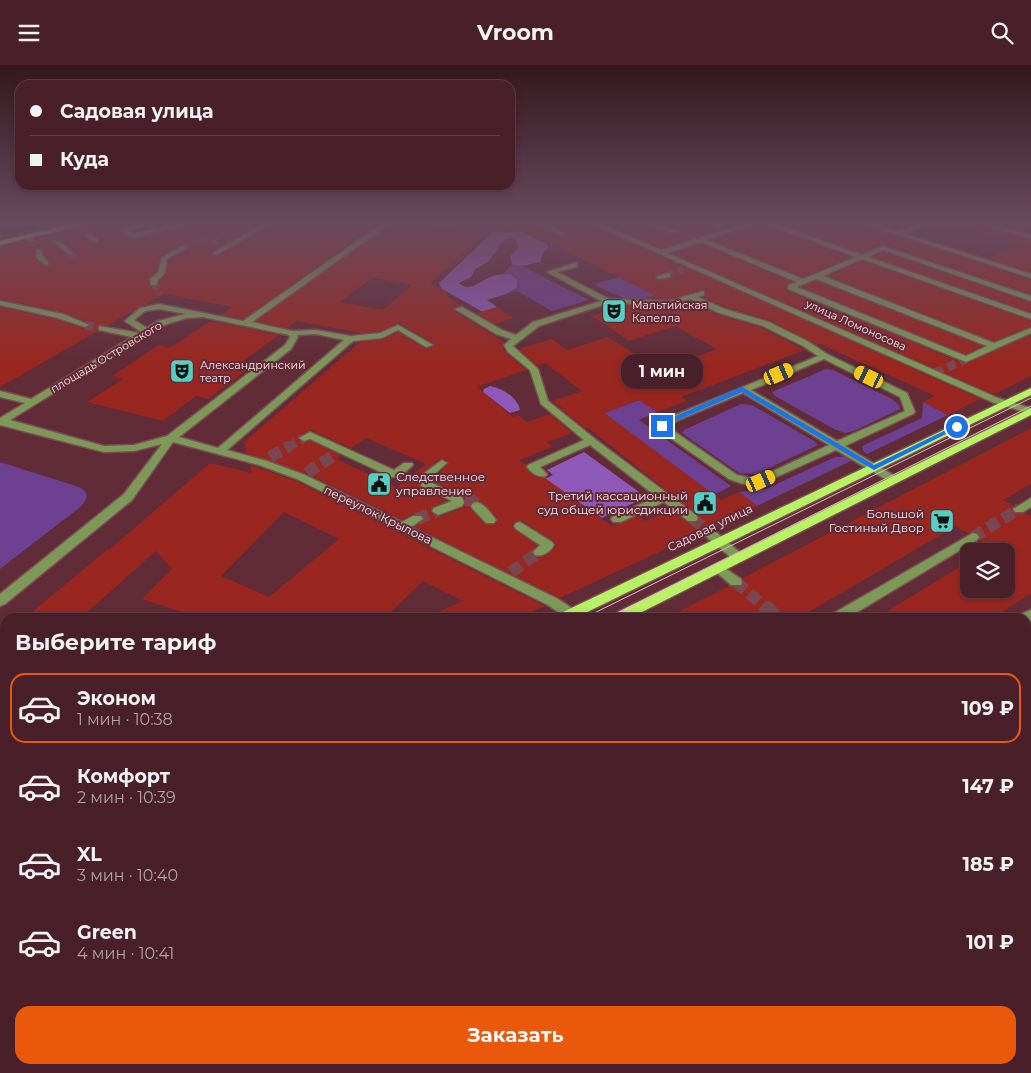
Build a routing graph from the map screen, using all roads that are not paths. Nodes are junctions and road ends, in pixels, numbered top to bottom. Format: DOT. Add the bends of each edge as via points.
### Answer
graph roads {
  1 [pos="162,269"];
  2 [pos="321,269"];
  3 [pos="561,269"];
  4 [pos="690,269"];
  5 [pos="772,269"];
  6 [pos="836,269"];
  7 [pos="896,269"];
  8 [pos="942,269"];
  9 [pos="1009,269"];
  10 [pos="1020,269"];
  11 [pos="1015,271"];
  12 [pos="1031,276"];
  13 [pos="818,277"];
  14 [pos="804,282"];
  15 [pos="154,283"];
  16 [pos="701,293"];
  17 [pos="690,297"];
  18 [pos="1031,299"];
  19 [pos="608,301"];
  20 [pos="0,303"];
  21 [pos="459,309"];
  22 [pos="203,315"];
  23 [pos="1031,317"];
  24 [pos="244,323"];
  25 [pos="85,325"];
  26 [pos="102,328"];
  27 [pos="1031,330"];
  28 [pos="292,333"];
  29 [pos="144,334"];
  30 [pos="516,337"];
  31 [pos="351,339"];
  32 [pos="429,345"];
  33 [pos="994,347"];
  34 [pos="824,356"];
  35 [pos="742,389"];
  36 [pos="1031,391"];
  37 [pos="0,394"];
  38 [pos="33,402"];
  39 [pos="1006,403"];
  40 [pos="1031,411"];
  41 [pos="1,422"];
  42 [pos="171,438"];
  43 [pos="304,438"];
  44 [pos="591,441"];
  45 [pos="838,445"];
  46 [pos="220,451"];
  47 [pos="442,463"];
  48 [pos="408,465"];
  49 [pos="874,467"];
  50 [pos="542,474"];
  51 [pos="894,480"];
  52 [pos="665,497"];
  53 [pos="1031,502"];
  54 [pos="477,506"];
  55 [pos="1019,509"];
  56 [pos="438,511"];
  57 [pos="692,518"];
  58 [pos="418,519"];
  59 [pos="617,519"];
  60 [pos="490,520"];
  61 [pos="520,526"];
  62 [pos="402,527"];
  63 [pos="706,530"];
  64 [pos="973,537"];
  65 [pos="720,542"];
  66 [pos="539,552"];
  67 [pos="739,558"];
  68 [pos="719,568"];
  69 [pos="736,582"];
  70 [pos="0,601"];
  71 [pos="565,613"];
  72 [pos="578,613"];
  73 [pos="628,613"];
  74 [pos="846,613"];
  1 -- 15 [label="street"];
  2 -- 24 [label="street"];
  3 -- 19 [label="street" via="551,272"];
  4 -- 39 [label="street, улица Ломоносова"];
  5 -- 14 [label="street"];
  6 -- 13 [label="street"];
  7 -- 23 [label="street"];
  8 -- 18 [label="street"];
  9 -- 11 [label="street"];
  10 -- 11 [label="street"];
  11 -- 12 [label="street"];
  13 -- 14 [label="street"];
  13 -- 33 [label="street"];
  14 -- 33 [label="street" via="791,287 966,359"];
  16 -- 17 [label="street"];
  17 -- 19 [label="street" via="670,303"];
  17 -- 34 [label="street" via="766,324"];
  19 -- 30 [label="street" via="536,324"];
  20 -- 25 [label="street"];
  21 -- 30 [label="street" via="499,332"];
  22 -- 24 [label="street, площадь Островского"];
  22 -- 29 [label="street, площадь Островского" via="172,319"];
  22 -- 29 [label="street" via="161,302 130,321"];
  24 -- 28 [label="street, площадь Островского"];
  26 -- 29 [label="street"];
  27 -- 33 [label="street"];
  28 -- 31 [label="street" via="316,332"];
  28 -- 42 [label="street, площадь Островского" via="294,337 288,347"];
  29 -- 38 [label="street, площадь Островского"];
  30 -- 44 [label="street" via="508,347 534,369 544,402"];
  31 -- 32 [label="street" via="382,335 398,327"];
  31 -- 46 [label="street"];
  34 -- 35 [label="street"];
  34 -- 45 [label="street" via="904,395 910,412"];
  35 -- 45 [label="street"];
  35 -- 45 [label="street" via="666,422 663,429 732,477 750,482 761,481"];
  36 -- 39 [label="main road, Садовая улица"];
  37 -- 38 [label="street"];
  38 -- 41 [label="street, площадь Островского"];
  39 -- 40 [label="street, улица Ломоносова"];
  39 -- 49 [label="main road, Садовая улица"];
  40 -- 51 [label="main road"];
  41 -- 42 [label="street, площадь Островского" via="104,449 134,448"];
  42 -- 46 [label="street, переулок Крылова"];
  42 -- 70 [label="street, площадь Островского" via="128,497"];
  43 -- 48 [label="street" via="310,435 337,452 395,475"];
  44 -- 50 [label="street" via="532,467"];
  44 -- 52 [label="street"];
  45 -- 49 [label="street"];
  46 -- 62 [label="street, переулок Крылова" via="266,460 282,475 304,475"];
  47 -- 56 [label="street" via="424,477 425,484 461,500"];
  49 -- 51 [label="street"];
  49 -- 65 [label="main road, Садовая улица"];
  51 -- 67 [label="main road"];
  52 -- 57 [label="street"];
  52 -- 59 [label="street"];
  53 -- 55 [label="street"];
  54 -- 60 [label="street"];
  58 -- 62 [label="street"];
  61 -- 66 [label="street" via="548,545"];
  62 -- 71 [label="street, переулок Крылова" via="508,575"];
  63 -- 65 [label="street"];
  64 -- 74 [label="street"];
  65 -- 67 [label="street"];
  65 -- 72 [label="main road, Садовая улица"];
  67 -- 68 [label="main road"];
  68 -- 69 [label="street"];
  68 -- 73 [label="main road"];
}
